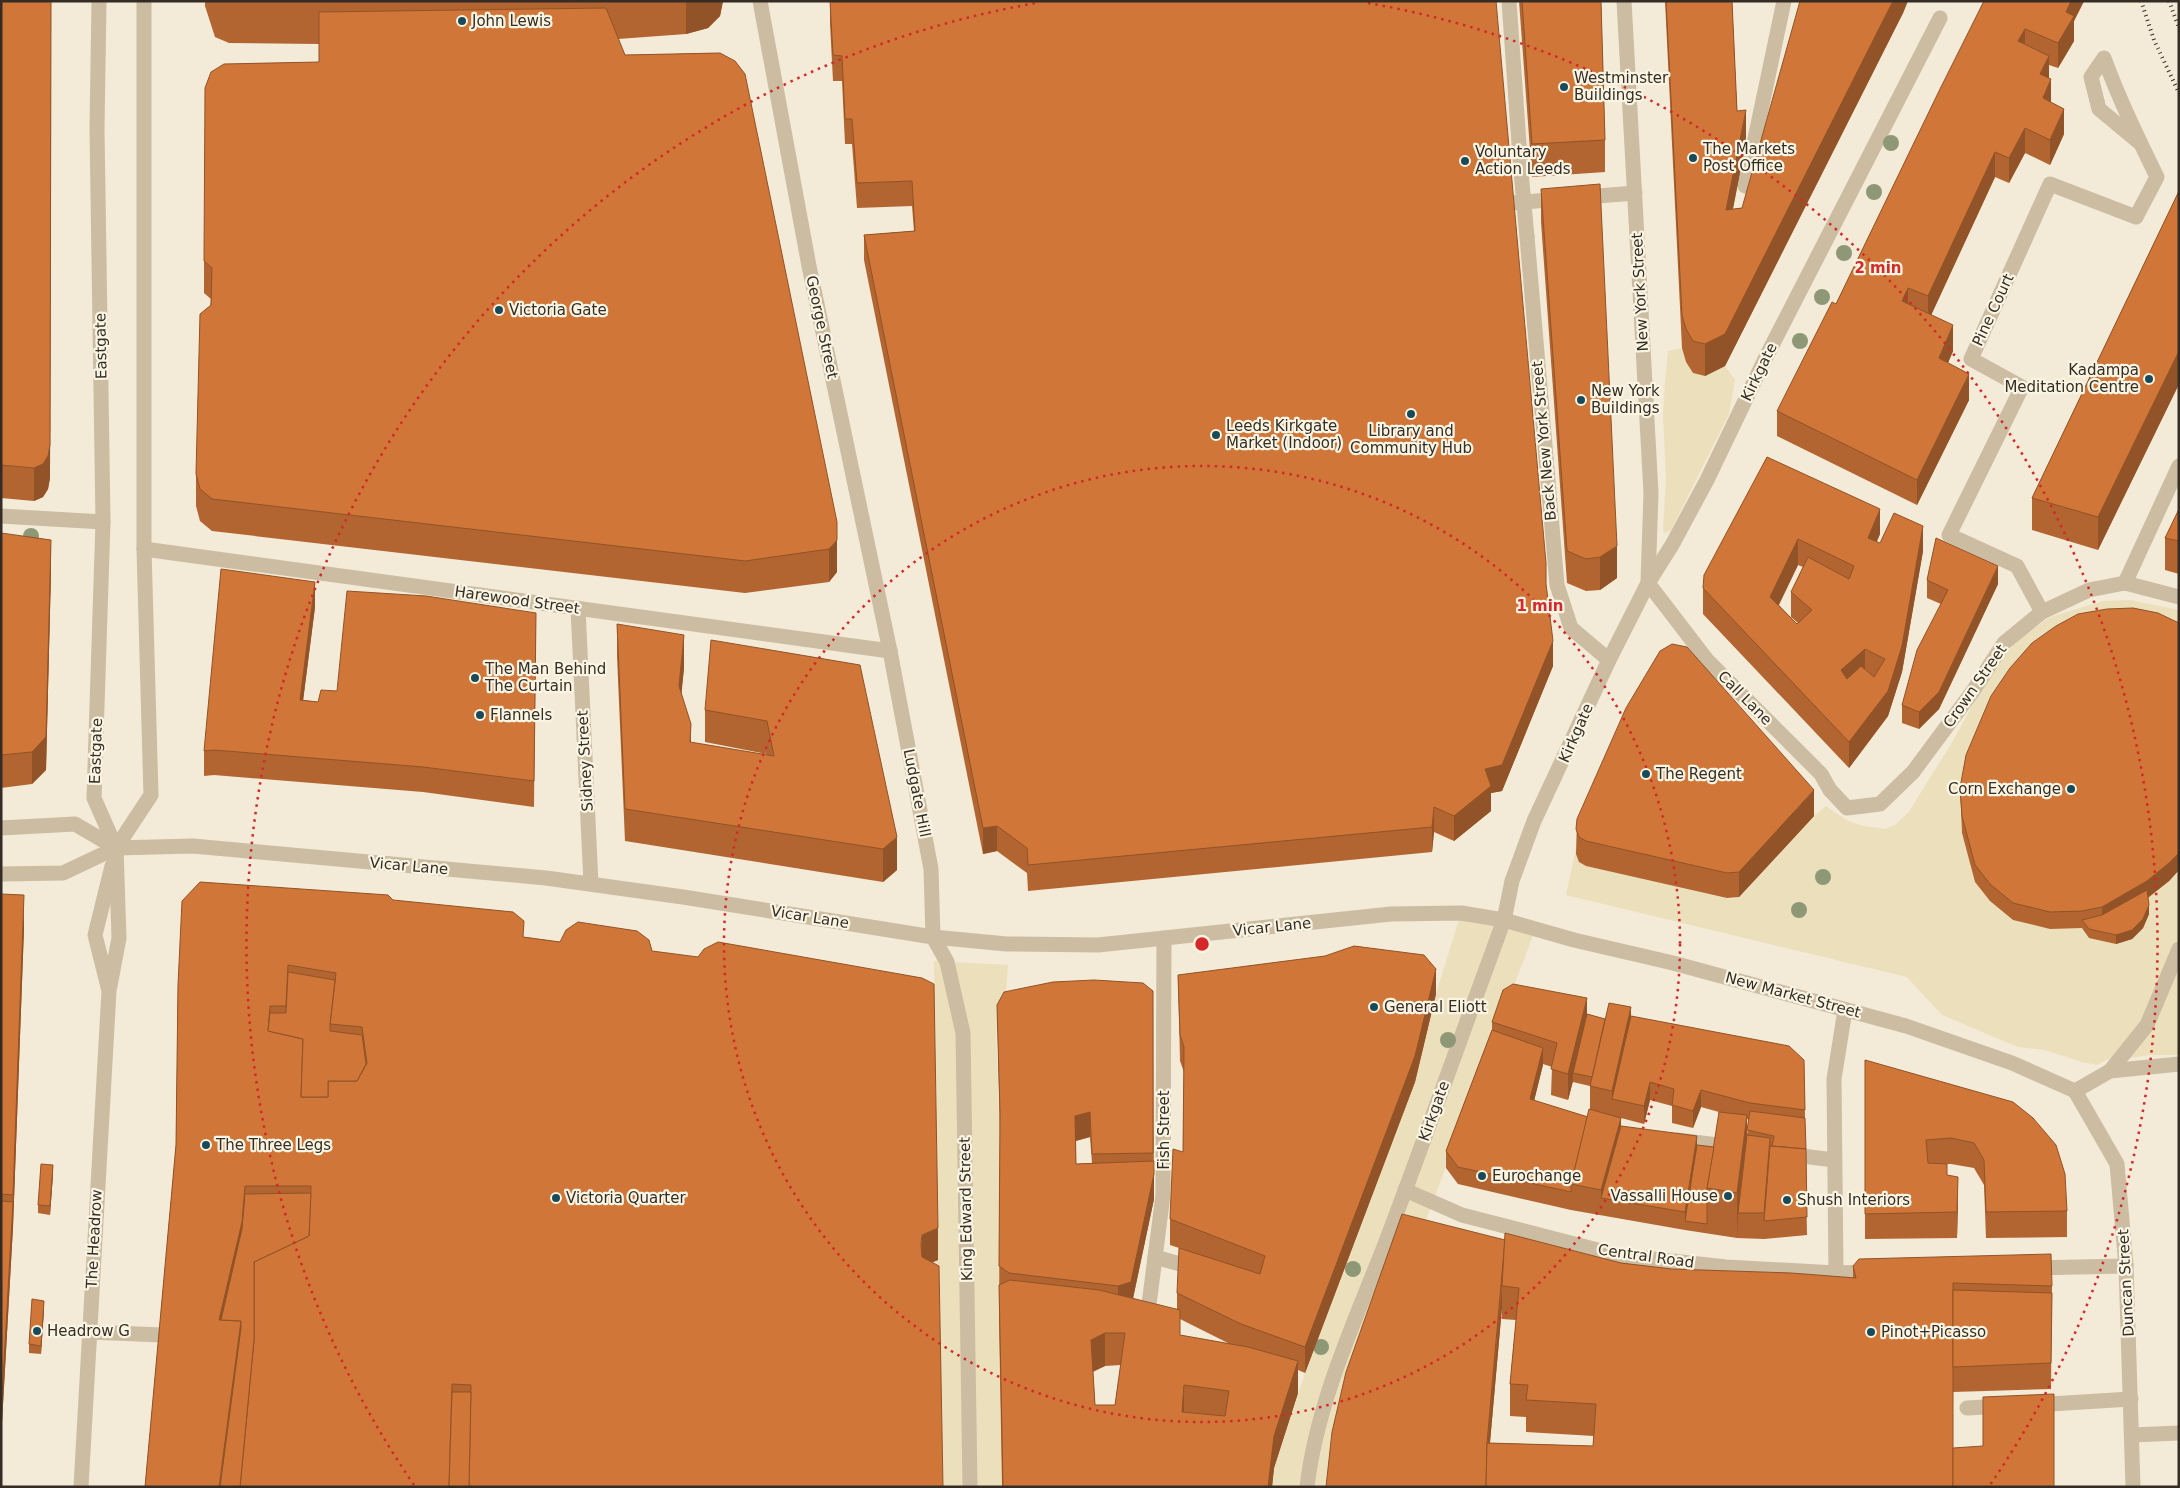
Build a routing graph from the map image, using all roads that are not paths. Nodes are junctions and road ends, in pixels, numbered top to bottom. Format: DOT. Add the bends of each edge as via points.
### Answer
graph roads {
  1 [pos="99,1"];
  2 [pos="144,1"];
  3 [pos="760,1"];
  4 [pos="1509,1"];
  5 [pos="1624,1"];
  6 [pos="1784,1"];
  7 [pos="1940,18"];
  8 [pos="2140,143"];
  9 [pos="1745,186"];
  10 [pos="1635,193"];
  11 [pos="1518,202"];
  12 [pos="2179,466"];
  13 [pos="1,516"];
  14 [pos="103,522"];
  15 [pos="144,549"];
  16 [pos="1648,583"];
  17 [pos="2125,583"];
  18 [pos="2179,597"];
  19 [pos="578,608"];
  20 [pos="2042,612"];
  21 [pos="890,651"];
  22 [pos="1609,660"];
  23 [pos="1847,808"];
  24 [pos="1,828"];
  25 [pos="116,848"];
  26 [pos="1,874"];
  27 [pos="590,884"];
  28 [pos="1504,920"];
  29 [pos="933,937"];
  30 [pos="1164,939"];
  31 [pos="2179,949"];
  32 [pos="108,991"];
  33 [pos="1846,1010"];
  34 [pos="2179,1064"];
  35 [pos="2110,1071"];
  36 [pos="2075,1091"];
  37 [pos="1665,1138"];
  38 [pos="1753,1150"];
  39 [pos="1772,1152"];
  40 [pos="1834,1160"];
  41 [pos="1405,1190"];
  42 [pos="1155,1257"];
  43 [pos="2126,1266"];
  44 [pos="2018,1268"];
  45 [pos="1883,1272"];
  46 [pos="1836,1273"];
  47 [pos="1215,1275"];
  48 [pos="1147,1320"];
  49 [pos="89,1332"];
  50 [pos="162,1336"];
  51 [pos="2131,1399"];
  52 [pos="1968,1408"];
  53 [pos="2179,1433"];
  54 [pos="2132,1436"];
  55 [pos="80,1487"];
  56 [pos="970,1487"];
  57 [pos="1307,1487"];
  58 [pos="2133,1487"];
  1 -- 14 [label="street, Eastgate" via="97,129"];
  2 -- 15 [label="street"];
  3 -- 21 [label="street, George Street" via="807,256"];
  4 -- 11 [label="street, Back New York Street" via="1522,172"];
  5 -- 10 [label="street, New York Street"];
  6 -- 9 [label="street"];
  7 -- 16 [label="street, Kirkgate" via="1711,472"];
  8 -- 8 [label="street, Pine Court" via="2119,98 2104,58 2091,77 2099,109"];
  8 -- 20 [label="street, Pine Court" via="2157,177 2136,217 2050,184 1971,359 2022,387 1949,535 2017,566"];
  10 -- 11 [label="street"];
  10 -- 16 [label="street, New York Street" via="1651,493"];
  11 -- 22 [label="street, Back New York Street" via="1527,237 1557,585 1571,628"];
  12 -- 17 [label="street"];
  13 -- 14 [label="street"];
  14 -- 25 [label="street, Eastgate" via="94,798"];
  15 -- 19 [label="street, Harewood Street"];
  15 -- 25 [label="street" via="152,795"];
  16 -- 22 [label="street, Kirkgate"];
  16 -- 23 [label="street, Call Lane" via="1707,660 1821,774 1830,790"];
  17 -- 18 [label="street, Crown Street"];
  17 -- 20 [label="street, Crown Street" via="2089,590"];
  19 -- 21 [label="street, Harewood Street"];
  19 -- 27 [label="street, Sidney Street"];
  20 -- 23 [label="street, Crown Street" via="2004,643 1914,772 1880,804"];
  21 -- 29 [label="street, Ludgate Hill" via="931,869"];
  22 -- 28 [label="street, Kirkgate" via="1534,822 1512,880"];
  24 -- 25 [label="street" via="75,824"];
  25 -- 26 [label="street, Vicar Lane" via="63,873"];
  25 -- 27 [label="street, Vicar Lane" via="193,846"];
  25 -- 32 [label="street, The Headrow" via="120,938"];
  25 -- 32 [label="street, The Headrow" via="95,935"];
  27 -- 29 [label="street, Vicar Lane"];
  28 -- 30 [label="street, Vicar Lane" via="1461,912 1391,914"];
  28 -- 33 [label="street, New Market Street"];
  28 -- 41 [label="street, Kirkgate"];
  29 -- 30 [label="street, Vicar Lane" via="1007,944 1098,945"];
  29 -- 56 [label="street, King Edward Street" via="947,962 963,1033"];
  30 -- 42 [label="street, Fish Street" via="1163,1195"];
  31 -- 35 [label="street" via="2148,1025"];
  32 -- 49 [label="street, The Headrow"];
  33 -- 36 [label="street, New Market Street" via="1906,1026 2012,1063"];
  33 -- 40 [label="street" via="1834,1079"];
  34 -- 35 [label="street"];
  35 -- 36 [label="street"];
  36 -- 43 [label="street, Duncan Street" via="2117,1164"];
  37 -- 38 [label="street"];
  39 -- 40 [label="street"];
  40 -- 46 [label="street"];
  41 -- 46 [label="street, Central Road" via="1462,1215 1617,1255 1726,1267"];
  41 -- 57 [label="street, Kirkgate" via="1330,1388"];
  42 -- 47 [label="street"];
  42 -- 48 [label="street, Fish Street"];
  43 -- 44 [label="street"];
  43 -- 51 [label="street, Duncan Street"];
  45 -- 46 [label="street, Central Road"];
  49 -- 50 [label="street"];
  49 -- 55 [label="street, The Headrow"];
  51 -- 52 [label="street"];
  51 -- 54 [label="street, Duncan Street"];
  53 -- 54 [label="street"];
  54 -- 58 [label="street, Duncan Street"];
}
